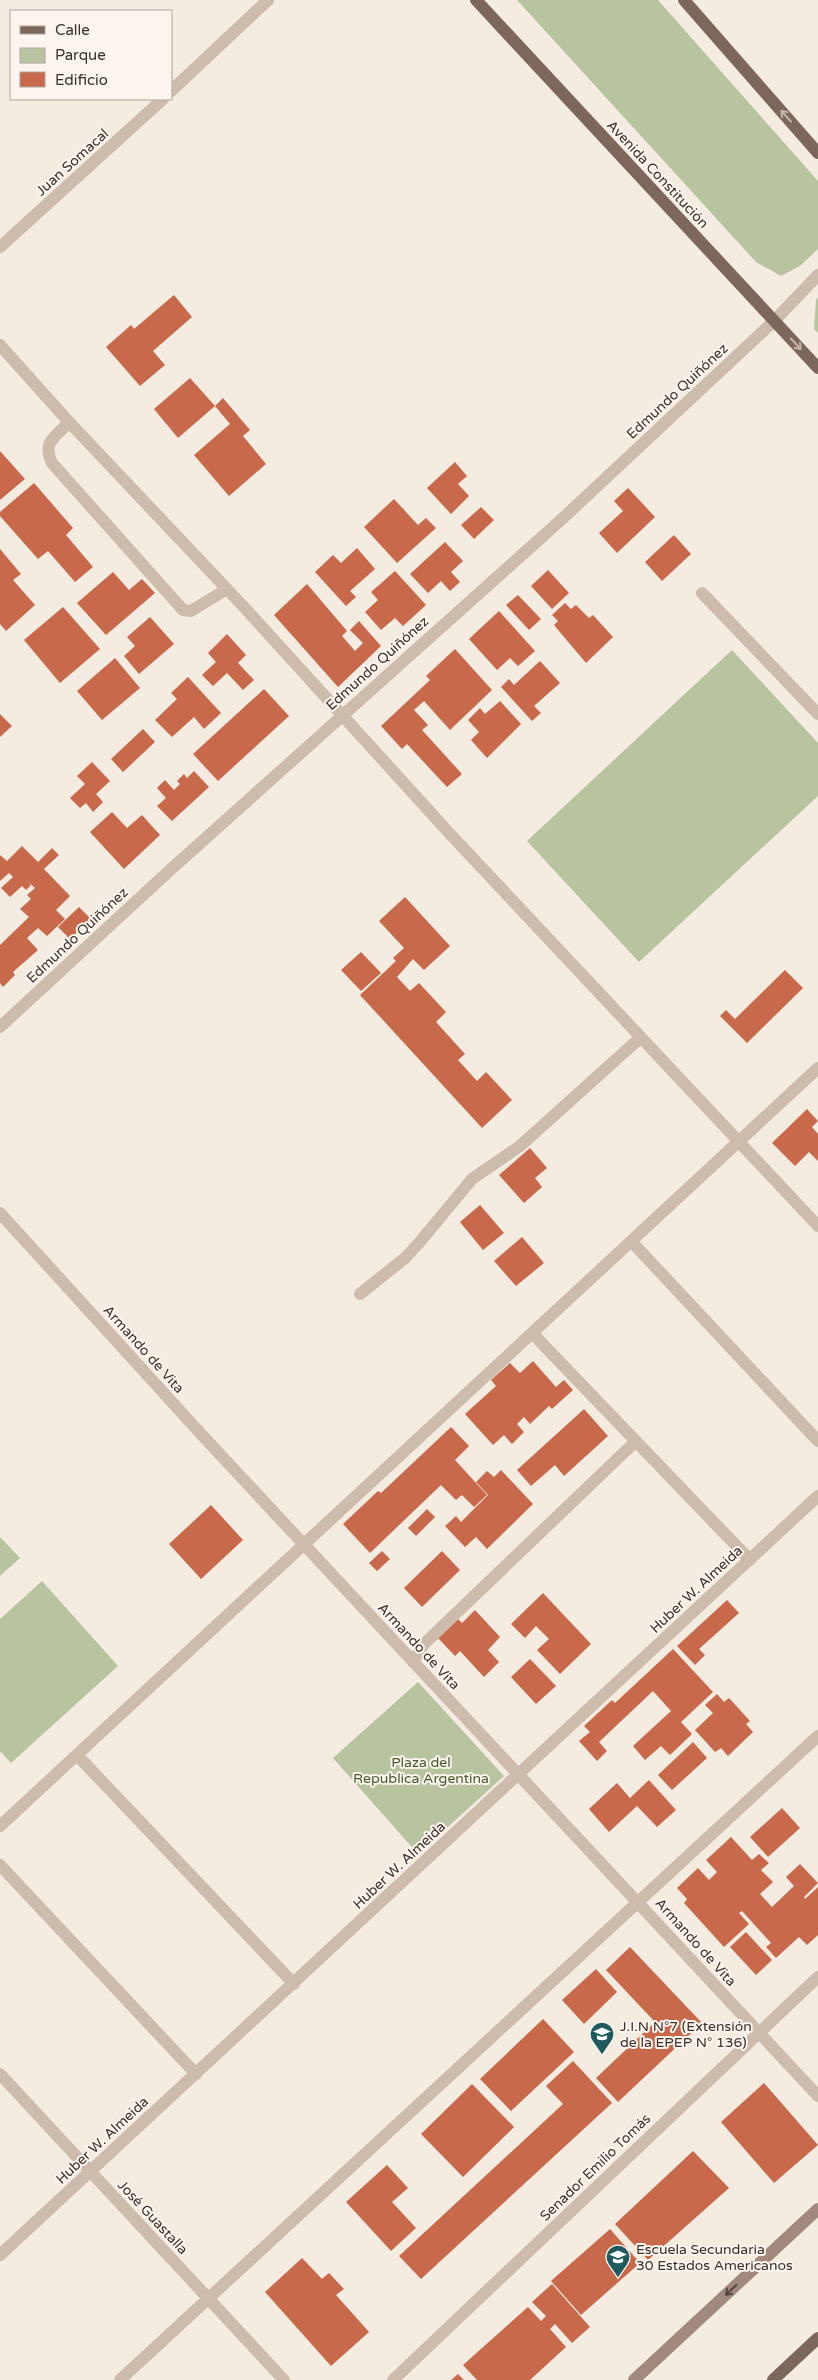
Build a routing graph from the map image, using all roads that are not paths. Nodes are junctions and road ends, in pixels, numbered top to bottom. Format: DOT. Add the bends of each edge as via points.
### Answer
graph roads {
  1 [pos="268,0"];
  2 [pos="476,0"];
  3 [pos="684,0"];
  4 [pos="172,90"];
  5 [pos="162,100"];
  6 [pos="818,152"];
  7 [pos="0,247"];
  8 [pos="818,275"];
  9 [pos="774,320"];
  10 [pos="0,345"];
  11 [pos="818,368"];
  12 [pos="69,422"];
  13 [pos="227,589"];
  14 [pos="702,593"];
  15 [pos="342,714"];
  16 [pos="818,714"];
  17 [pos="0,1028"];
  18 [pos="640,1038"];
  19 [pos="818,1068"];
  20 [pos="739,1141"];
  21 [pos="0,1213"];
  22 [pos="818,1226"];
  23 [pos="631,1242"];
  24 [pos="360,1294"];
  25 [pos="532,1333"];
  26 [pos="636,1441"];
  27 [pos="818,1441"];
  28 [pos="818,1496"];
  29 [pos="305,1544"];
  30 [pos="750,1560"];
  31 [pos="413,1662"];
  32 [pos="818,1736"];
  33 [pos="77,1756"];
  34 [pos="519,1774"];
  35 [pos="0,1826"];
  36 [pos="0,1865"];
  37 [pos="639,1902"];
  38 [pos="818,1977"];
  39 [pos="294,1984"];
  40 [pos="758,2033"];
  41 [pos="0,2074"];
  42 [pos="196,2074"];
  43 [pos="818,2096"];
  44 [pos="90,2171"];
  45 [pos="818,2209"];
  46 [pos="0,2255"];
  47 [pos="208,2298"];
  48 [pos="818,2338"];
  49 [pos="120,2380"];
  50 [pos="284,2380"];
  51 [pos="393,2380"];
  52 [pos="634,2380"];
  53 [pos="773,2380"];
  1 -- 4 [label="street"];
  2 -- 9 [label="main road, Avenida Constitución"];
  6 -- 3 [label="main road, one-way"];
  5 -- 7 [label="street, Juan Somacal"];
  8 -- 9 [label="street, Edmundo Quiñónez"];
  9 -- 11 [label="main road, Avenida Constitución, one-way"];
  9 -- 15 [label="street, Edmundo Quiñónez" via="562,518"];
  10 -- 12 [label="street"];
  12 -- 13 [label="street"];
  12 -- 13 [label="street" via="49,443 47,452 52,463 183,610 191,611"];
  13 -- 15 [label="street"];
  14 -- 16 [label="street"];
  15 -- 17 [label="street, Edmundo Quiñónez"];
  15 -- 18 [label="street"];
  18 -- 20 [label="street"];
  18 -- 24 [label="street" via="520,1146 472,1179 415,1248"];
  19 -- 20 [label="street"];
  20 -- 22 [label="street"];
  20 -- 23 [label="street"];
  21 -- 29 [label="street, Armando de Vita"];
  23 -- 25 [label="street"];
  23 -- 27 [label="street"];
  25 -- 26 [label="street"];
  25 -- 29 [label="street"];
  26 -- 30 [label="street"];
  26 -- 31 [label="street" via="424,1644"];
  28 -- 30 [label="street, Huber W. Almeida"];
  29 -- 31 [label="street, Armando de Vita"];
  29 -- 33 [label="street"];
  30 -- 34 [label="street, Huber W. Almeida"];
  31 -- 34 [label="street, Armando de Vita"];
  32 -- 37 [label="street"];
  33 -- 35 [label="street"];
  33 -- 39 [label="street"];
  34 -- 37 [label="street, Armando de Vita"];
  34 -- 39 [label="street, Huber W. Almeida"];
  36 -- 42 [label="street"];
  37 -- 40 [label="street, Armando de Vita"];
  37 -- 47 [label="street"];
  38 -- 40 [label="street, Senador Emilio Tomás"];
  39 -- 42 [label="street, Huber W. Almeida"];
  40 -- 43 [label="street, Armando de Vita"];
  40 -- 51 [label="street, Senador Emilio Tomás"];
  41 -- 44 [label="street, José Guastalla"];
  42 -- 44 [label="street, Huber W. Almeida"];
  44 -- 46 [label="street, Huber W. Almeida"];
  44 -- 47 [label="street, José Guastalla"];
  45 -- 52 [label="main road, one-way"];
  47 -- 49 [label="street"];
  47 -- 50 [label="street, José Guastalla"];
  48 -- 53 [label="main road"];
}
